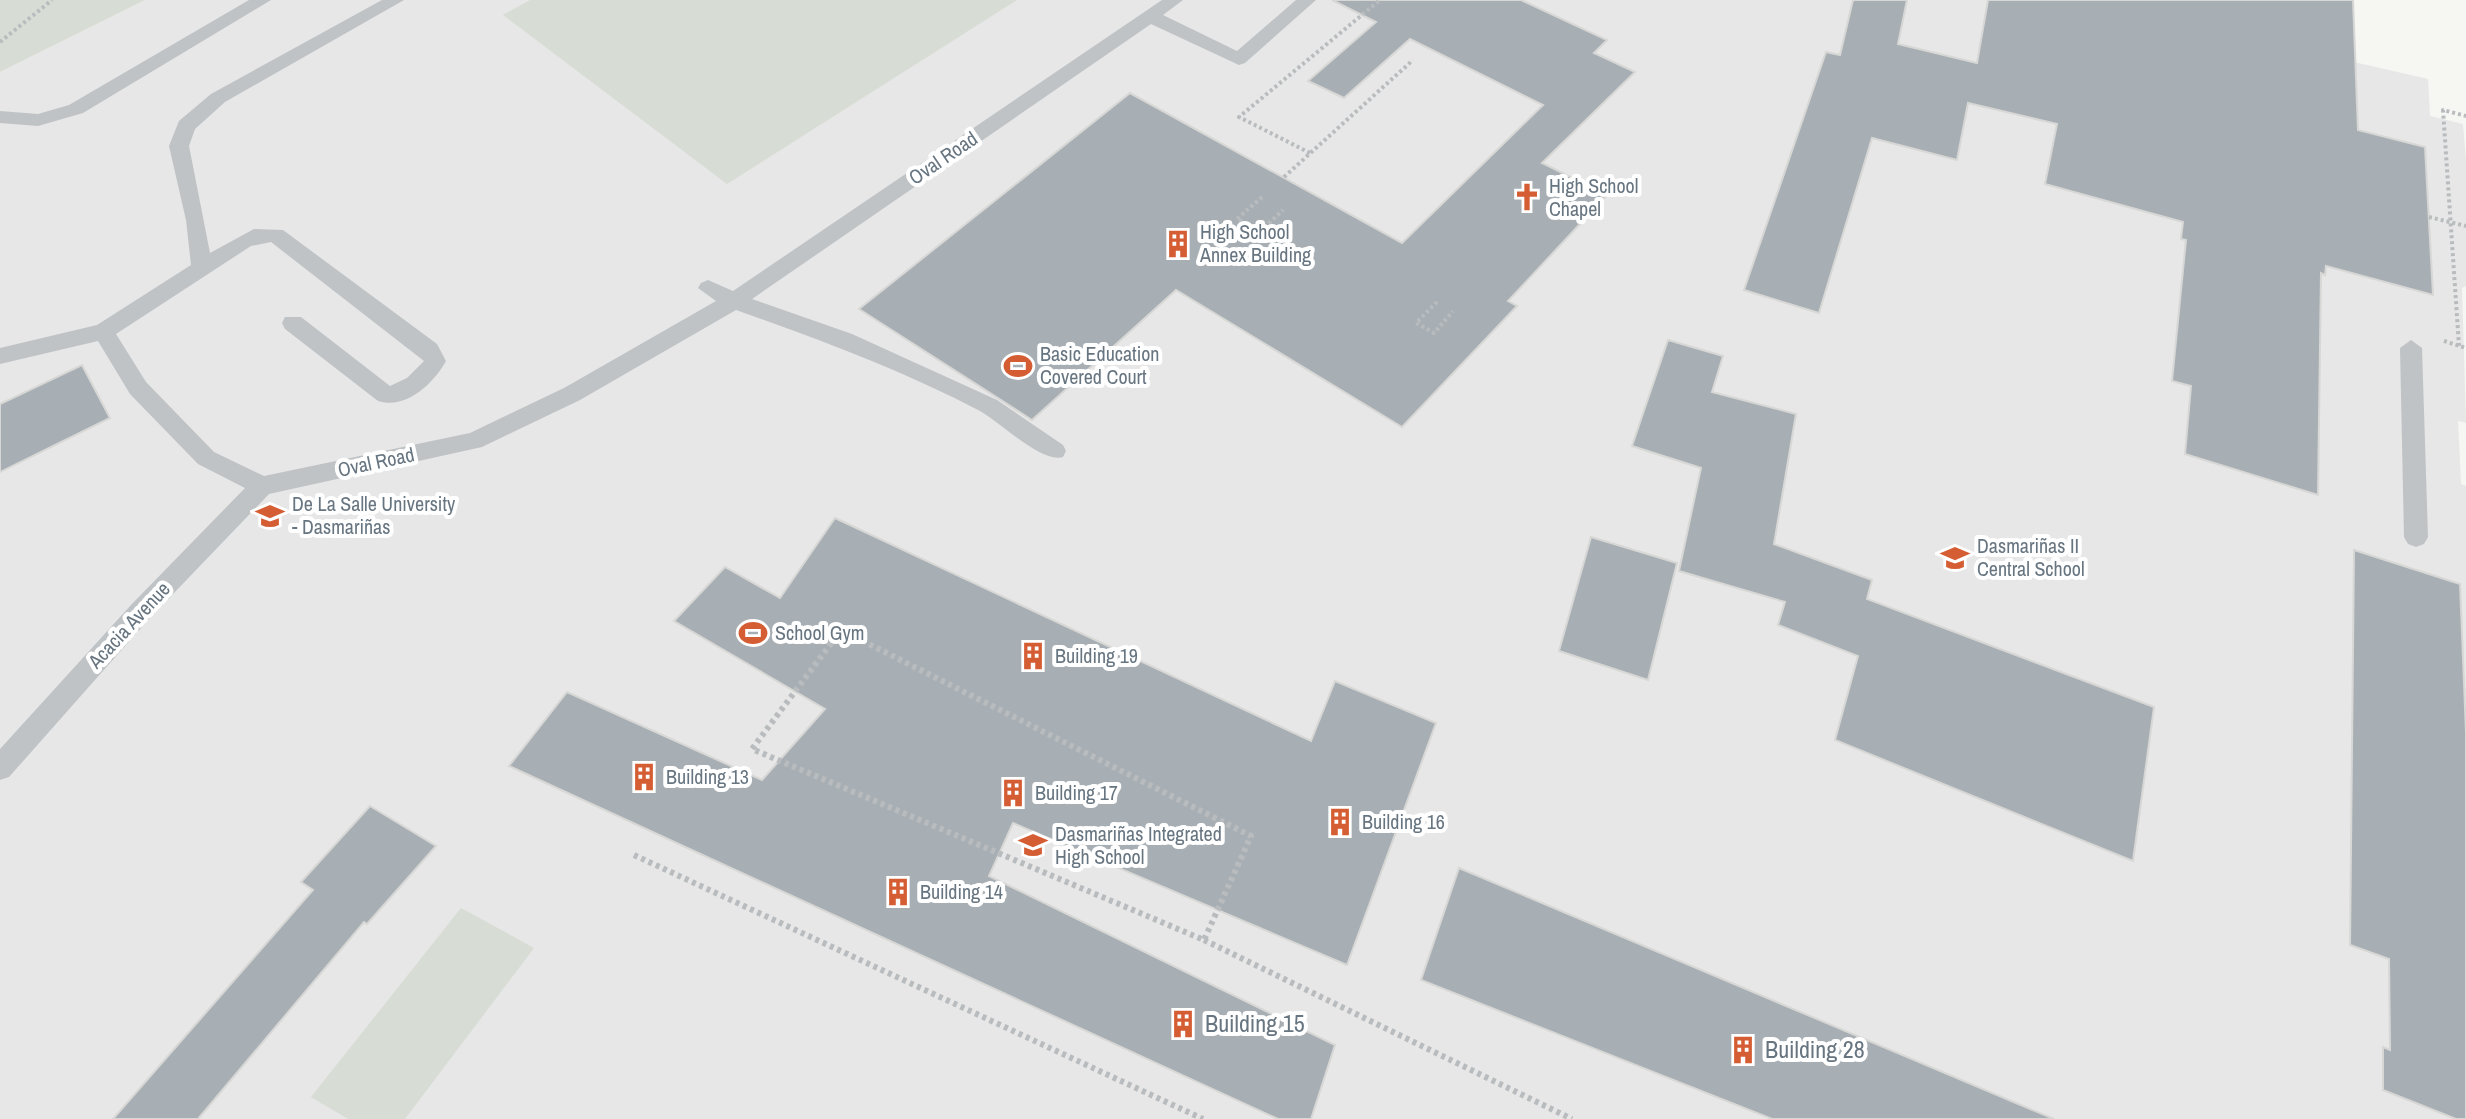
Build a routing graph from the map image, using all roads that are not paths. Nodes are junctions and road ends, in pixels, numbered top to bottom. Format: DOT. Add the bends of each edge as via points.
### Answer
graph roads {
  1 [pos="262,0"];
  2 [pos="395,0"];
  3 [pos="1174,0"];
  4 [pos="1307,0"];
  5 [pos="1150,16"];
  6 [pos="0,117"];
  7 [pos="202,269"];
  8 [pos="708,288"];
  9 [pos="734,301"];
  10 [pos="293,323"];
  11 [pos="103,332"];
  12 [pos="2411,348"];
  13 [pos="0,356"];
  14 [pos="1055,451"];
  15 [pos="262,486"];
  16 [pos="2416,537"];
  17 [pos="0,768"];
  1 -- 6 [label="lane" via="76,109 45,122"];
  2 -- 7 [label="lane" via="218,98 186,126 179,146"];
  3 -- 5 [label="lane, Oval Road"];
  4 -- 5 [label="lane" via="1239,59"];
  5 -- 9 [label="lane, Oval Road"];
  7 -- 10 [label="lane" via="244,241 276,235 429,350 435,361 429,373 402,392 386,395"];
  7 -- 11 [label="lane"];
  8 -- 9 [label="lane"];
  9 -- 14 [label="lane" via="844,340 989,406"];
  9 -- 15 [label="lane, Oval Road" via="572,394 474,441"];
  11 -- 13 [label="lane"];
  11 -- 15 [label="lane" via="138,388 206,458"];
  12 -- 16 [label="lane"];
  15 -- 17 [label="lane, Acacia Avenue"];
}
